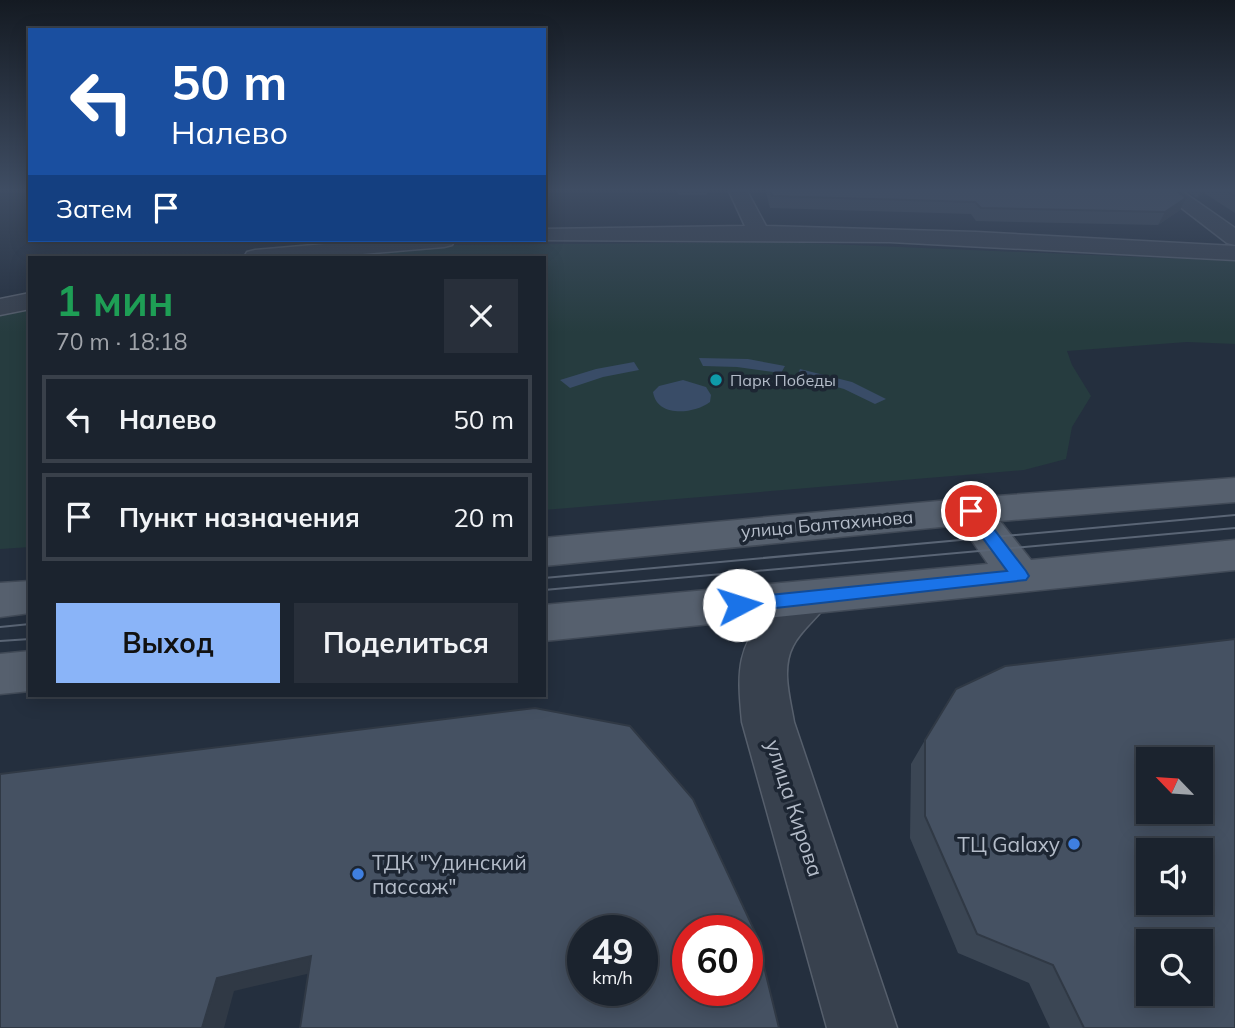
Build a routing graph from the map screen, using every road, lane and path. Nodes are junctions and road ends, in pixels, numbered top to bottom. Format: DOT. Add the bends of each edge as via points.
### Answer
graph roads {
  1 [pos="887,237"];
  2 [pos="422,242"];
  3 [pos="1235,253"];
  4 [pos="266,256"];
  5 [pos="28,301"];
  6 [pos="0,307"];
  7 [pos="1235,490"];
  8 [pos="971,511"];
  9 [pos="546,552"];
  10 [pos="1235,555"];
  11 [pos="1020,576"];
  12 [pos="28,597"];
  13 [pos="809,598"];
  14 [pos="0,600"];
  15 [pos="546,623"];
  16 [pos="28,671"];
  17 [pos="0,674"];
  18 [pos="862,1028"];
  1 -- 3 [label="street"];
  2 -- 4 [label="street"];
  5 -- 6 [label="street"];
  7 -- 8 [label="main road, улица Балтахинова"];
  8 -- 9 [label="main road, улица Балтахинова"];
  8 -- 11 [label="main road"];
  10 -- 11 [label="main road"];
  11 -- 13 [label="main road"];
  12 -- 14 [label="main road"];
  13 -- 15 [label="main road"];
  13 -- 18 [label="street, улица Кирова" via="771,639 762,679 768,722"];
  16 -- 17 [label="main road"];
}
